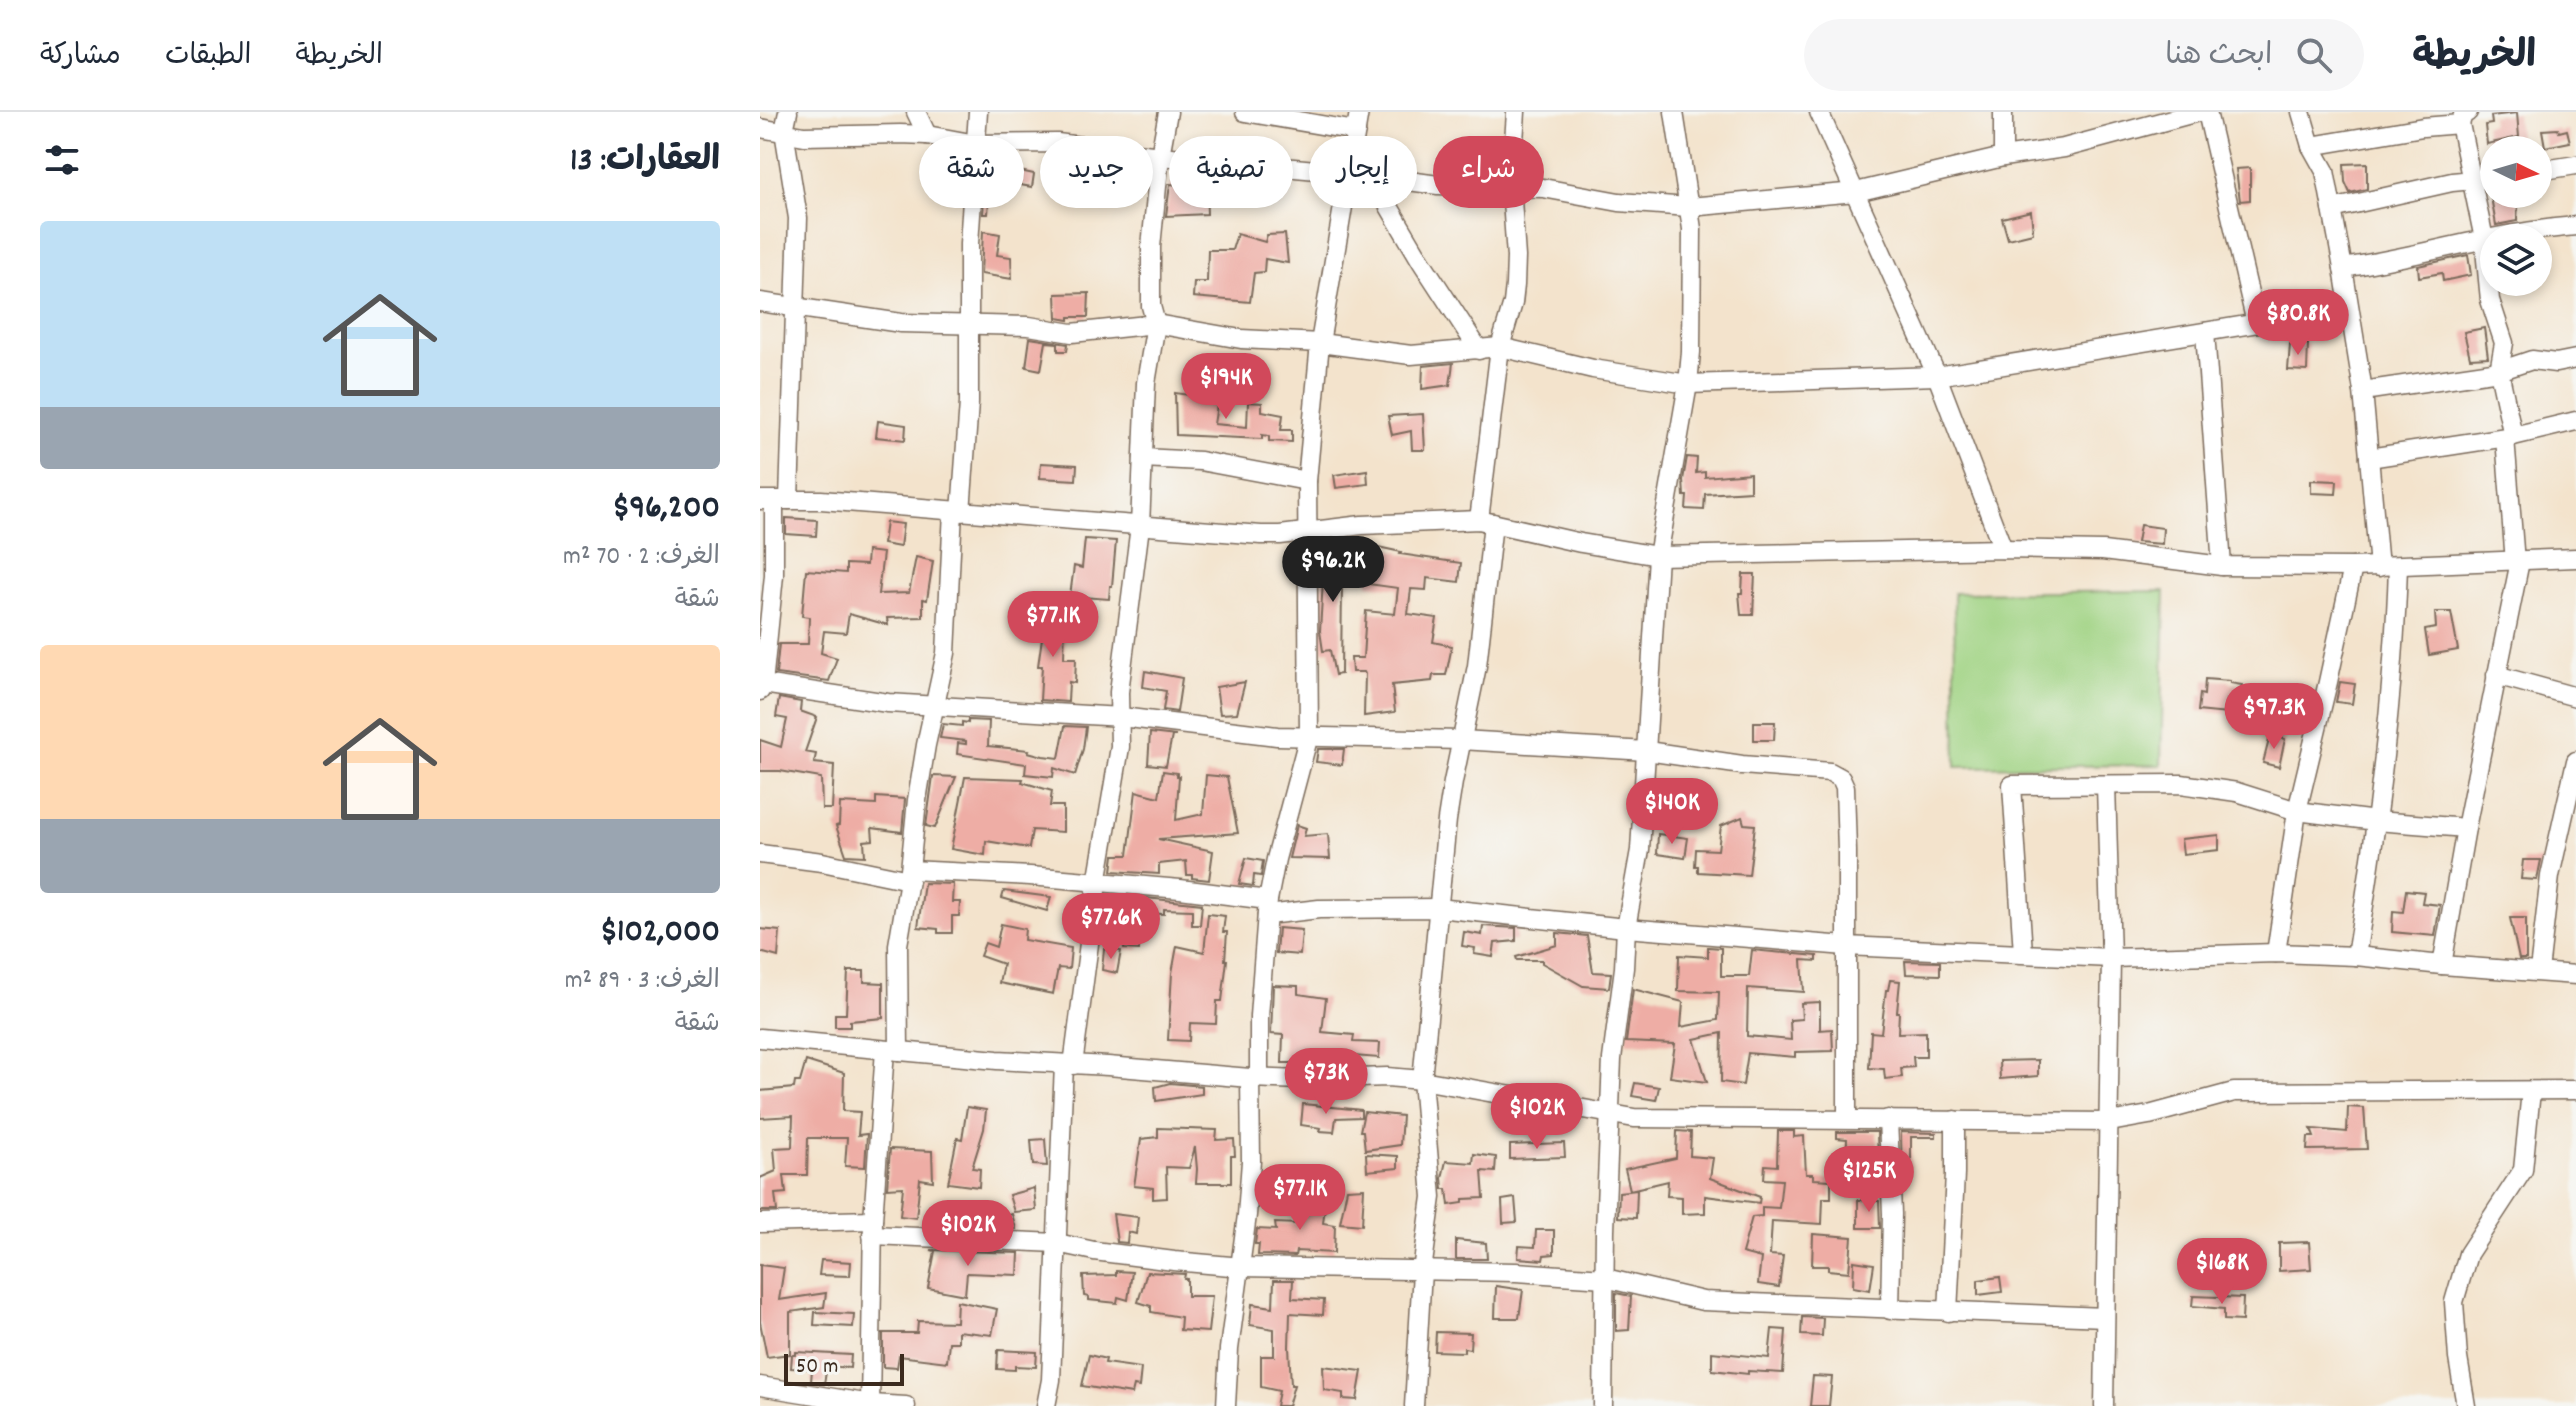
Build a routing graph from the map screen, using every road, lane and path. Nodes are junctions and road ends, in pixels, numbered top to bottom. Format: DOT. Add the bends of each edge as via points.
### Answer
graph roads {
  1 [pos="916,112"];
  2 [pos="978,112"];
  3 [pos="1168,112"];
  4 [pos="1245,112"];
  5 [pos="1516,112"];
  6 [pos="1674,112"];
  7 [pos="1819,112"];
  8 [pos="2003,112"];
  9 [pos="2198,112"];
  10 [pos="2207,112"];
  11 [pos="2301,112"];
  12 [pos="2158,117"];
  13 [pos="2464,118"];
  14 [pos="2422,120"];
  15 [pos="786,121"];
  16 [pos="1358,122"];
  17 [pos="760,128"];
  18 [pos="927,135"];
  19 [pos="932,136"];
  20 [pos="976,136"];
  21 [pos="1514,136"];
  22 [pos="1024,143"];
  23 [pos="2311,146"];
  24 [pos="1160,156"];
  25 [pos="2003,157"];
  26 [pos="2576,165"];
  27 [pos="1309,169"];
  28 [pos="2552,169"];
  29 [pos="2480,180"];
  30 [pos="2473,181"];
  31 [pos="1544,188"];
  32 [pos="1856,192"];
  33 [pos="1689,207"];
  34 [pos="972,208"];
  35 [pos="1344,208"];
  36 [pos="1390,208"];
  37 [pos="1513,208"];
  38 [pos="2332,209"];
  39 [pos="2481,224"];
  40 [pos="2576,226"];
  41 [pos="2552,228"];
  42 [pos="2480,240"];
  43 [pos="2343,268"];
  44 [pos="2490,296"];
  45 [pos="760,302"];
  46 [pos="795,307"];
  47 [pos="2349,308"];
  48 [pos="2256,323"];
  49 [pos="1156,324"];
  50 [pos="971,326"];
  51 [pos="2205,332"];
  52 [pos="1320,343"];
  53 [pos="1500,347"];
  54 [pos="1479,350"];
  55 [pos="2576,359"];
  56 [pos="2499,371"];
  57 [pos="1937,376"];
  58 [pos="1688,384"];
  59 [pos="2363,391"];
  60 [pos="2576,421"];
  61 [pos="2509,437"];
  62 [pos="1143,458"];
  63 [pos="2369,458"];
  64 [pos="1307,481"];
  65 [pos="775,500"];
  66 [pos="957,511"];
  67 [pos="1486,522"];
  68 [pos="1140,526"];
  69 [pos="1308,532"];
  70 [pos="2003,549"];
  71 [pos="1658,556"];
  72 [pos="2576,558"];
  73 [pos="2518,562"];
  74 [pos="2222,566"];
  75 [pos="2353,567"];
  76 [pos="2388,567"];
  77 [pos="2496,675"];
  78 [pos="762,687"];
  79 [pos="2576,697"];
  80 [pos="934,707"];
  81 [pos="1121,717"];
  82 [pos="1309,735"];
  83 [pos="1461,740"];
  84 [pos="1647,751"];
  85 [pos="2576,761"];
  86 [pos="2106,785"];
  87 [pos="2297,811"];
  88 [pos="2376,821"];
  89 [pos="2466,828"];
  90 [pos="2567,834"];
  91 [pos="760,854"];
  92 [pos="910,875"];
  93 [pos="1097,883"];
  94 [pos="1268,908"];
  95 [pos="1438,908"];
  96 [pos="1626,928"];
  97 [pos="1846,946"];
  98 [pos="2023,953"];
  99 [pos="2276,953"];
  100 [pos="2356,956"];
  101 [pos="2111,958"];
  102 [pos="2442,965"];
  103 [pos="2539,971"];
  104 [pos="2576,975"];
  105 [pos="760,1038"];
  106 [pos="892,1050"];
  107 [pos="1069,1065"];
  108 [pos="1255,1078"];
  109 [pos="1422,1080"];
  110 [pos="2576,1090"];
  111 [pos="2531,1091"];
  112 [pos="1610,1113"];
  113 [pos="1847,1119"];
  114 [pos="1888,1119"];
  115 [pos="1955,1120"];
  116 [pos="2110,1122"];
  117 [pos="760,1223"];
  118 [pos="872,1227"];
  119 [pos="1057,1243"];
  120 [pos="1242,1267"];
  121 [pos="1422,1271"];
  122 [pos="1605,1278"];
  123 [pos="1890,1310"];
  124 [pos="1948,1312"];
  125 [pos="2105,1317"];
  126 [pos="760,1386"];
  127 [pos="870,1405"];
  128 [pos="906,1406"];
  129 [pos="1046,1406"];
  130 [pos="1226,1406"];
  131 [pos="1414,1406"];
  132 [pos="1603,1406"];
  133 [pos="2104,1406"];
  134 [pos="2466,1406"];
  1 -- 18 [label="street"];
  2 -- 20 [label="street"];
  3 -- 24 [label="street"];
  4 -- 16 [label="street"];
  5 -- 21 [label="street"];
  6 -- 33 [label="street"];
  7 -- 32 [label="street"];
  8 -- 25 [label="street"];
  9 -- 12 [label="street"];
  10 -- 48 [label="street"];
  11 -- 23 [label="street"];
  12 -- 25 [label="street" via="2064,148"];
  13 -- 14 [label="street"];
  13 -- 30 [label="street"];
  14 -- 23 [label="street"];
  15 -- 17 [label="street"];
  15 -- 18 [label="street" via="804,136"];
  15 -- 46 [label="street" via="798,218"];
  18 -- 19 [label="street"];
  22 -- 24 [label="street"];
  23 -- 38 [label="street" via="2325,171"];
  24 -- 27 [label="street"];
  24 -- 49 [label="street" via="1151,247"];
  25 -- 32 [label="street"];
  26 -- 28 [label="street"];
  29 -- 30 [label="street"];
  30 -- 38 [label="street"];
  30 -- 39 [label="street"];
  31 -- 33 [label="street" via="1619,202"];
  32 -- 33 [label="street"];
  32 -- 57 [label="street"];
  33 -- 58 [label="street"];
  34 -- 50 [label="street"];
  35 -- 52 [label="street"];
  36 -- 54 [label="street"];
  37 -- 53 [label="street" via="1515,285"];
  38 -- 43 [label="street"];
  40 -- 41 [label="street"];
  42 -- 43 [label="street"];
  43 -- 47 [label="street"];
  44 -- 56 [label="street" via="2504,343"];
  45 -- 46 [label="street"];
  46 -- 50 [label="street" via="901,323"];
  46 -- 65 [label="street"];
  47 -- 48 [label="street"];
  47 -- 59 [label="street"];
  48 -- 51 [label="street"];
  49 -- 50 [label="street" via="1072,333 1029,326"];
  49 -- 52 [label="street" via="1241,339"];
  49 -- 62 [label="street" via="1146,383"];
  50 -- 66 [label="street"];
  51 -- 57 [label="street"];
  51 -- 74 [label="street"];
  52 -- 54 [label="street" via="1411,355"];
  52 -- 64 [label="street"];
  53 -- 54 [label="street"];
  53 -- 58 [label="street"];
  53 -- 67 [label="street"];
  55 -- 56 [label="street" via="2532,360"];
  56 -- 59 [label="street"];
  56 -- 61 [label="street"];
  57 -- 58 [label="street"];
  57 -- 70 [label="street"];
  58 -- 71 [label="street"];
  59 -- 63 [label="street"];
  60 -- 61 [label="street"];
  61 -- 63 [label="street"];
  61 -- 73 [label="street"];
  62 -- 64 [label="street" via="1200,461"];
  62 -- 68 [label="street"];
  63 -- 76 [label="street"];
  64 -- 69 [label="street"];
  65 -- 66 [label="street"];
  65 -- 78 [label="street" via="774,575"];
  66 -- 68 [label="street"];
  66 -- 80 [label="street" via="946,653"];
  67 -- 69 [label="street"];
  67 -- 71 [label="street"];
  67 -- 83 [label="street" via="1477,666"];
  68 -- 69 [label="street" via="1261,535"];
  68 -- 81 [label="street" via="1119,692"];
  69 -- 82 [label="street"];
  70 -- 71 [label="street"];
  70 -- 74 [label="street" via="2103,551"];
  71 -- 84 [label="street"];
  72 -- 73 [label="street"];
  73 -- 76 [label="street"];
  73 -- 77 [label="street"];
  74 -- 75 [label="street"];
  75 -- 76 [label="street"];
  75 -- 87 [label="street"];
  76 -- 88 [label="street" via="2395,647"];
  77 -- 79 [label="street"];
  77 -- 89 [label="street"];
  78 -- 80 [label="street"];
  80 -- 81 [label="street"];
  80 -- 92 [label="street"];
  81 -- 82 [label="street" via="1277,736"];
  81 -- 93 [label="street"];
  82 -- 83 [label="street"];
  82 -- 94 [label="street"];
  83 -- 84 [label="street"];
  83 -- 95 [label="street"];
  84 -- 96 [label="street" via="1640,850"];
  84 -- 97 [label="street" via="1830,772 1841,778"];
  85 -- 90 [label="street"];
  86 -- 87 [label="street" via="2213,787"];
  86 -- 98 [label="street" via="2012,785"];
  86 -- 101 [label="street"];
  87 -- 88 [label="street"];
  87 -- 99 [label="street"];
  88 -- 89 [label="street"];
  88 -- 100 [label="street"];
  89 -- 102 [label="street"];
  90 -- 103 [label="street" via="2546,903"];
  91 -- 92 [label="street"];
  92 -- 93 [label="street" via="1030,876"];
  92 -- 106 [label="street" via="898,945"];
  93 -- 94 [label="street" via="1180,889"];
  93 -- 107 [label="street"];
  94 -- 95 [label="street"];
  94 -- 108 [label="street"];
  95 -- 96 [label="street"];
  95 -- 109 [label="street"];
  96 -- 97 [label="street"];
  96 -- 112 [label="street"];
  97 -- 98 [label="street"];
  97 -- 113 [label="street"];
  98 -- 101 [label="street"];
  99 -- 100 [label="street"];
  99 -- 101 [label="street"];
  100 -- 102 [label="street"];
  101 -- 116 [label="street"];
  102 -- 103 [label="street"];
  103 -- 104 [label="street"];
  105 -- 106 [label="street"];
  106 -- 107 [label="street"];
  106 -- 118 [label="street"];
  107 -- 108 [label="street"];
  107 -- 119 [label="street"];
  108 -- 109 [label="street"];
  108 -- 120 [label="street"];
  109 -- 112 [label="street"];
  109 -- 121 [label="street" via="1432,1197"];
  110 -- 111 [label="street"];
  111 -- 116 [label="street" via="2234,1092"];
  111 -- 134 [label="street" via="2523,1170 2468,1254 2454,1302"];
  112 -- 113 [label="street" via="1634,1118"];
  112 -- 122 [label="street"];
  113 -- 114 [label="street"];
  114 -- 115 [label="street"];
  114 -- 123 [label="street"];
  115 -- 116 [label="street"];
  115 -- 124 [label="street"];
  116 -- 125 [label="street"];
  117 -- 118 [label="street"];
  118 -- 119 [label="street"];
  118 -- 127 [label="street"];
  119 -- 120 [label="street"];
  119 -- 129 [label="street"];
  120 -- 121 [label="street"];
  120 -- 130 [label="street"];
  121 -- 122 [label="street"];
  121 -- 131 [label="street"];
  122 -- 123 [label="street" via="1703,1301"];
  122 -- 132 [label="street"];
  123 -- 124 [label="street"];
  124 -- 125 [label="street"];
  125 -- 133 [label="street"];
  126 -- 127 [label="street"];
  127 -- 128 [label="street"];
}
